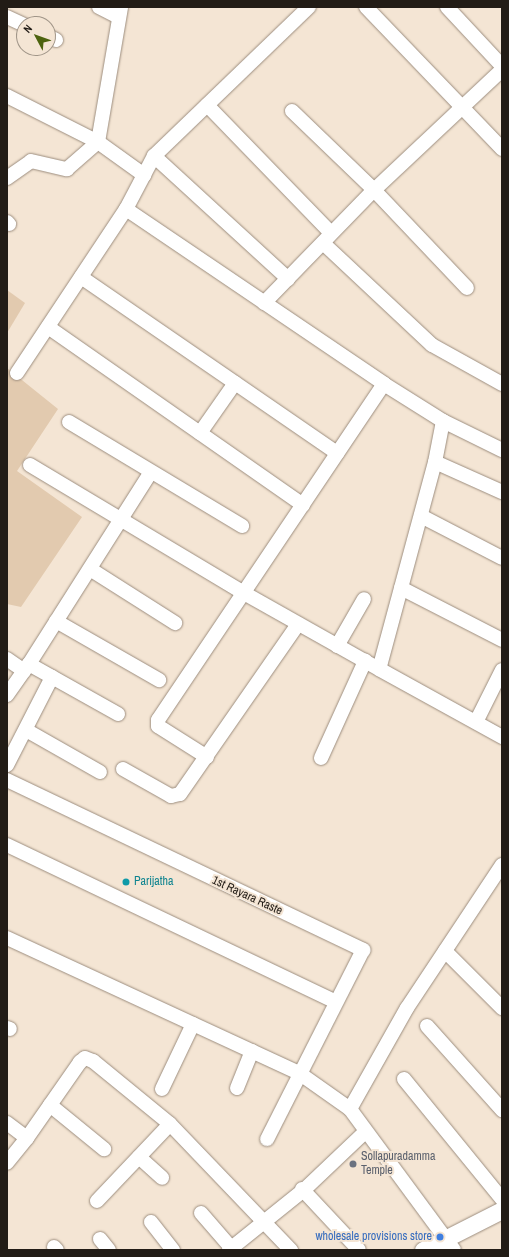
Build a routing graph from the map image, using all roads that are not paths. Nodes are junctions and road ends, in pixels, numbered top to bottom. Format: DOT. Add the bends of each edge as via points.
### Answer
graph roads {
  1 [pos="99,7"];
  2 [pos="308,7"];
  3 [pos="366,7"];
  4 [pos="447,7"];
  5 [pos="120,12"];
  6 [pos="500,74"];
  7 [pos="7,96"];
  8 [pos="207,104"];
  9 [pos="463,108"];
  10 [pos="292,111"];
  11 [pos="98,142"];
  12 [pos="502,149"];
  13 [pos="154,156"];
  14 [pos="144,175"];
  15 [pos="7,178"];
  16 [pos="374,190"];
  17 [pos="126,209"];
  18 [pos="327,238"];
  19 [pos="81,278"];
  20 [pos="288,279"];
  21 [pos="467,288"];
  22 [pos="264,303"];
  23 [pos="48,327"];
  24 [pos="17,373"];
  25 [pos="235,383"];
  26 [pos="384,384"];
  27 [pos="502,384"];
  28 [pos="443,421"];
  29 [pos="69,422"];
  30 [pos="200,433"];
  31 [pos="502,450"];
  32 [pos="338,453"];
  33 [pos="436,462"];
  34 [pos="30,465"];
  35 [pos="150,473"];
  36 [pos="502,492"];
  37 [pos="303,505"];
  38 [pos="421,516"];
  39 [pos="120,519"];
  40 [pos="242,526"];
  41 [pos="502,558"];
  42 [pos="90,569"];
  43 [pos="401,588"];
  44 [pos="244,594"];
  45 [pos="364,599"];
  46 [pos="56,621"];
  47 [pos="175,623"];
  48 [pos="298,624"];
  49 [pos="502,640"];
  50 [pos="337,646"];
  51 [pos="7,658"];
  52 [pos="365,661"];
  53 [pos="26,668"];
  54 [pos="379,669"];
  55 [pos="502,670"];
  56 [pos="52,677"];
  57 [pos="159,680"];
  58 [pos="7,695"];
  59 [pos="118,714"];
  60 [pos="476,722"];
  61 [pos="26,730"];
  62 [pos="502,737"];
  63 [pos="207,757"];
  64 [pos="321,758"];
  65 [pos="7,764"];
  66 [pos="123,769"];
  67 [pos="100,772"];
  68 [pos="7,780"];
  69 [pos="7,845"];
  70 [pos="500,873"];
  71 [pos="7,938"];
  72 [pos="445,951"];
  73 [pos="334,1001"];
  74 [pos="500,1003"];
  75 [pos="193,1024"];
  76 [pos="427,1026"];
  77 [pos="252,1052"];
  78 [pos="299,1073"];
  79 [pos="404,1079"];
  80 [pos="237,1088"];
  81 [pos="162,1089"];
  82 [pos="50,1105"];
  83 [pos="350,1109"];
  84 [pos="502,1110"];
  85 [pos="7,1123"];
  86 [pos="170,1124"];
  87 [pos="365,1132"];
  88 [pos="27,1138"];
  89 [pos="267,1139"];
  90 [pos="104,1149"];
  91 [pos="139,1157"];
  92 [pos="7,1163"];
  93 [pos="162,1178"];
  94 [pos="302,1189"];
  95 [pos="502,1199"];
  96 [pos="97,1201"];
  97 [pos="502,1210"];
  98 [pos="201,1213"];
  99 [pos="266,1220"];
  100 [pos="151,1222"];
  101 [pos="449,1243"];
  102 [pos="231,1249"];
  103 [pos="173,1250"];
  104 [pos="291,1250"];
  105 [pos="359,1250"];
  106 [pos="423,1250"];
  1 -- 5 [label="street"];
  2 -- 8 [label="street"];
  3 -- 9 [label="street"];
  4 -- 6 [label="street"];
  5 -- 11 [label="street"];
  6 -- 9 [label="street"];
  7 -- 11 [label="street"];
  8 -- 13 [label="street"];
  8 -- 18 [label="street"];
  9 -- 12 [label="street"];
  9 -- 16 [label="street"];
  10 -- 16 [label="street"];
  11 -- 14 [label="street"];
  11 -- 15 [label="street" via="67,169 31,161"];
  13 -- 14 [label="street"];
  13 -- 20 [label="street"];
  14 -- 17 [label="street"];
  16 -- 18 [label="street"];
  16 -- 21 [label="street"];
  17 -- 19 [label="street"];
  17 -- 22 [label="street"];
  18 -- 20 [label="street"];
  18 -- 27 [label="street" via="432,345"];
  19 -- 23 [label="street"];
  19 -- 25 [label="street"];
  20 -- 22 [label="street"];
  22 -- 26 [label="street"];
  23 -- 24 [label="street"];
  23 -- 30 [label="street"];
  25 -- 30 [label="street"];
  25 -- 32 [label="street"];
  26 -- 28 [label="street"];
  26 -- 32 [label="street"];
  28 -- 31 [label="street"];
  28 -- 33 [label="street"];
  29 -- 35 [label="street"];
  30 -- 37 [label="street"];
  32 -- 37 [label="street"];
  33 -- 36 [label="street"];
  33 -- 38 [label="street"];
  34 -- 39 [label="street"];
  35 -- 39 [label="street"];
  35 -- 40 [label="street"];
  37 -- 44 [label="street"];
  38 -- 41 [label="street"];
  38 -- 43 [label="street"];
  39 -- 42 [label="street"];
  39 -- 44 [label="street"];
  42 -- 46 [label="street"];
  42 -- 47 [label="street"];
  43 -- 49 [label="street"];
  43 -- 54 [label="street"];
  44 -- 48 [label="street"];
  44 -- 63 [label="street" via="158,720 158,726"];
  45 -- 50 [label="street"];
  46 -- 53 [label="street"];
  46 -- 57 [label="street"];
  48 -- 50 [label="street"];
  48 -- 63 [label="street"];
  50 -- 52 [label="street"];
  51 -- 53 [label="street"];
  52 -- 54 [label="street"];
  52 -- 64 [label="street"];
  53 -- 56 [label="street"];
  53 -- 58 [label="street"];
  54 -- 60 [label="street"];
  55 -- 60 [label="street"];
  56 -- 59 [label="street"];
  56 -- 61 [label="street"];
  60 -- 62 [label="street"];
  61 -- 65 [label="street"];
  61 -- 67 [label="street"];
  63 -- 66 [label="street" via="180,794 171,796"];
  68 -- 73 [label="street, 1st Rayara Raste" via="363,950"];
  69 -- 73 [label="street"];
  70 -- 72 [label="street"];
  71 -- 75 [label="street"];
  72 -- 74 [label="street"];
  72 -- 83 [label="street" via="407,1008"];
  73 -- 78 [label="street, 1st Rayara Raste"];
  75 -- 77 [label="street"];
  75 -- 81 [label="street"];
  76 -- 84 [label="street"];
  77 -- 78 [label="street"];
  77 -- 80 [label="street"];
  78 -- 83 [label="street"];
  78 -- 89 [label="street, 1st Rayara Raste"];
  79 -- 95 [label="street"];
  82 -- 86 [label="street" via="85,1058 93,1060"];
  82 -- 88 [label="street"];
  82 -- 90 [label="street"];
  83 -- 87 [label="street"];
  85 -- 88 [label="street"];
  86 -- 91 [label="street"];
  86 -- 99 [label="street"];
  87 -- 94 [label="street"];
  87 -- 101 [label="street"];
  88 -- 92 [label="street"];
  91 -- 93 [label="street"];
  91 -- 96 [label="street"];
  94 -- 99 [label="street"];
  94 -- 105 [label="street"];
  97 -- 101 [label="street"];
  98 -- 102 [label="street"];
  99 -- 102 [label="street"];
  99 -- 104 [label="street"];
  100 -- 103 [label="street"];
  101 -- 106 [label="street"];
}
